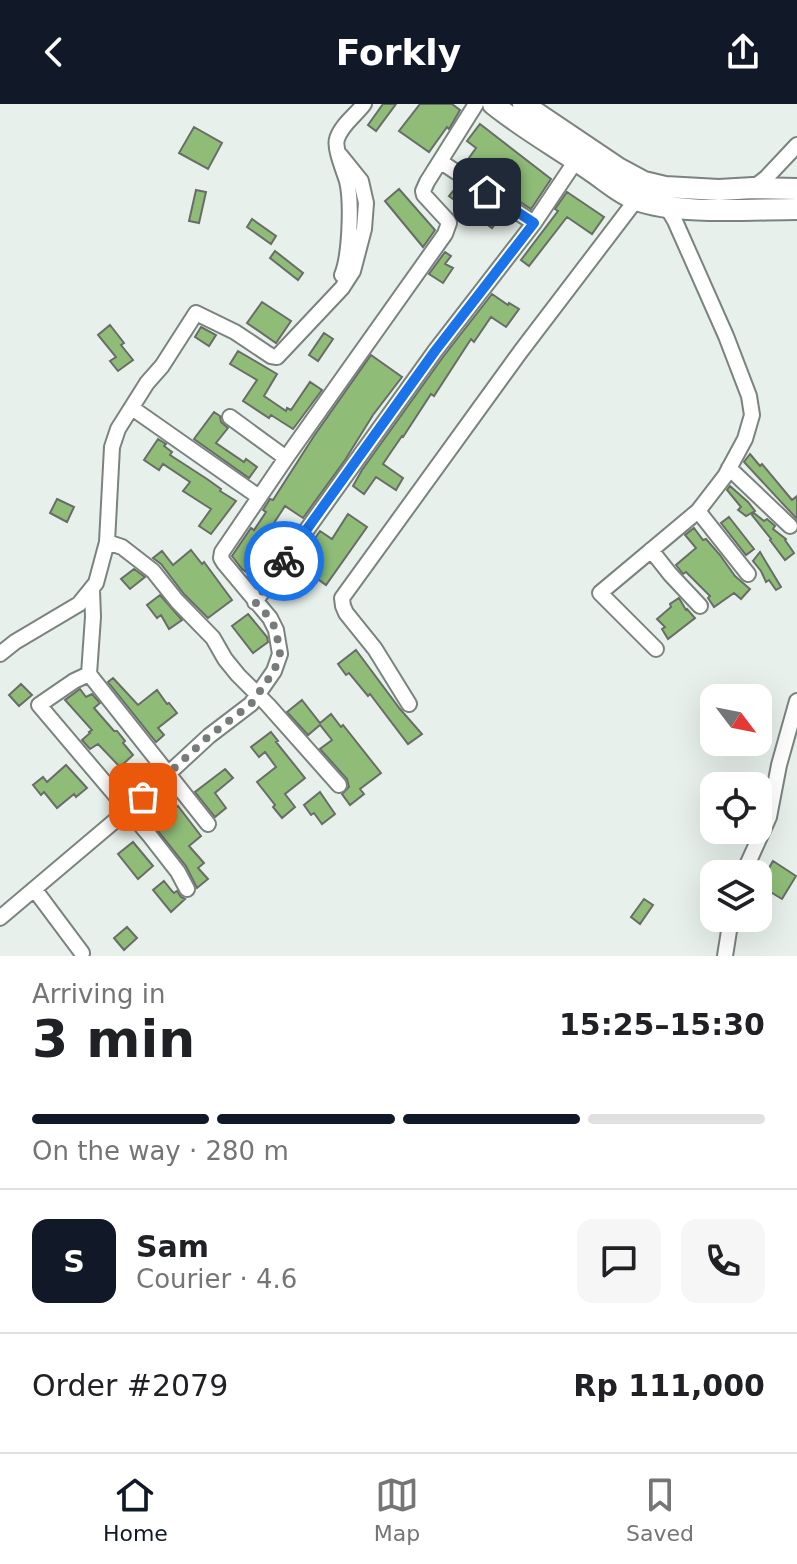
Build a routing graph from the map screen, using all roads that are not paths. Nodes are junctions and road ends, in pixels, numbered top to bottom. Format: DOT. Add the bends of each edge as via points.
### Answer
graph roads {
  1 [pos="364,104"];
  2 [pos="476,104"];
  3 [pos="493,104"];
  4 [pos="523,104"];
  5 [pos="797,145"];
  6 [pos="581,154"];
  7 [pos="441,162"];
  8 [pos="753,188"];
  9 [pos="797,189"];
  10 [pos="665,197"];
  11 [pos="636,200"];
  12 [pos="797,209"];
  13 [pos="534,223"];
  14 [pos="132,408"];
  15 [pos="230,417"];
  16 [pos="286,458"];
  17 [pos="729,468"];
  18 [pos="259,497"];
  19 [pos="698,511"];
  20 [pos="790,526"];
  21 [pos="107,542"];
  22 [pos="651,550"];
  23 [pos="748,574"];
  24 [pos="92,590"];
  25 [pos="255,602"];
  26 [pos="700,606"];
  27 [pos="656,649"];
  28 [pos="0,654"];
  29 [pos="89,674"];
  30 [pos="257,695"];
  31 [pos="797,701"];
  32 [pos="409,704"];
  33 [pos="167,773"];
  34 [pos="339,785"];
  35 [pos="127,810"];
  36 [pos="208,824"];
  37 [pos="749,860"];
  38 [pos="187,889"];
  39 [pos="35,890"];
  40 [pos="0,918"];
  41 [pos="729,932"];
  42 [pos="82,953"];
  43 [pos="725,956"];
  1 -- 14 [label="street" via="342,129 336,145 361,181 366,203 353,271 342,288 277,357 196,313"];
  2 -- 7 [label="street"];
  3 -- 6 [label="street" via="520,125"];
  4 -- 6 [label="street"];
  5 -- 8 [label="street"];
  6 -- 10 [label="street"];
  6 -- 11 [label="street"];
  6 -- 13 [label="street"];
  7 -- 13 [label="street"];
  7 -- 16 [label="street" via="423,191 449,223 445,234"];
  8 -- 9 [label="street"];
  8 -- 10 [label="street"];
  10 -- 11 [label="street"];
  10 -- 12 [label="street" via="719,209"];
  10 -- 17 [label="street" via="749,396 752,415"];
  11 -- 32 [label="street" via="342,598 346,613"];
  13 -- 25 [label="street"];
  14 -- 18 [label="street"];
  14 -- 21 [label="street" via="112,447"];
  15 -- 16 [label="street"];
  16 -- 18 [label="street"];
  17 -- 19 [label="street"];
  17 -- 20 [label="street"];
  18 -- 25 [label="street" via="221,558"];
  19 -- 22 [label="street"];
  19 -- 23 [label="street"];
  21 -- 24 [label="street"];
  21 -- 30 [label="street" via="153,571"];
  22 -- 26 [label="street"];
  22 -- 27 [label="street" via="600,593"];
  24 -- 28 [label="street" via="79,604"];
  24 -- 29 [label="street"];
  25 -- 30 [label="street" via="276,630 280,654"];
  29 -- 33 [label="street"];
  29 -- 35 [label="street" via="39,705"];
  30 -- 33 [label="street"];
  30 -- 34 [label="street"];
  31 -- 37 [label="street" via="769,817"];
  33 -- 35 [label="street"];
  33 -- 36 [label="street"];
  35 -- 38 [label="street"];
  35 -- 39 [label="street"];
  39 -- 40 [label="street"];
  39 -- 42 [label="street"];
  41 -- 43 [label="street"];
}
